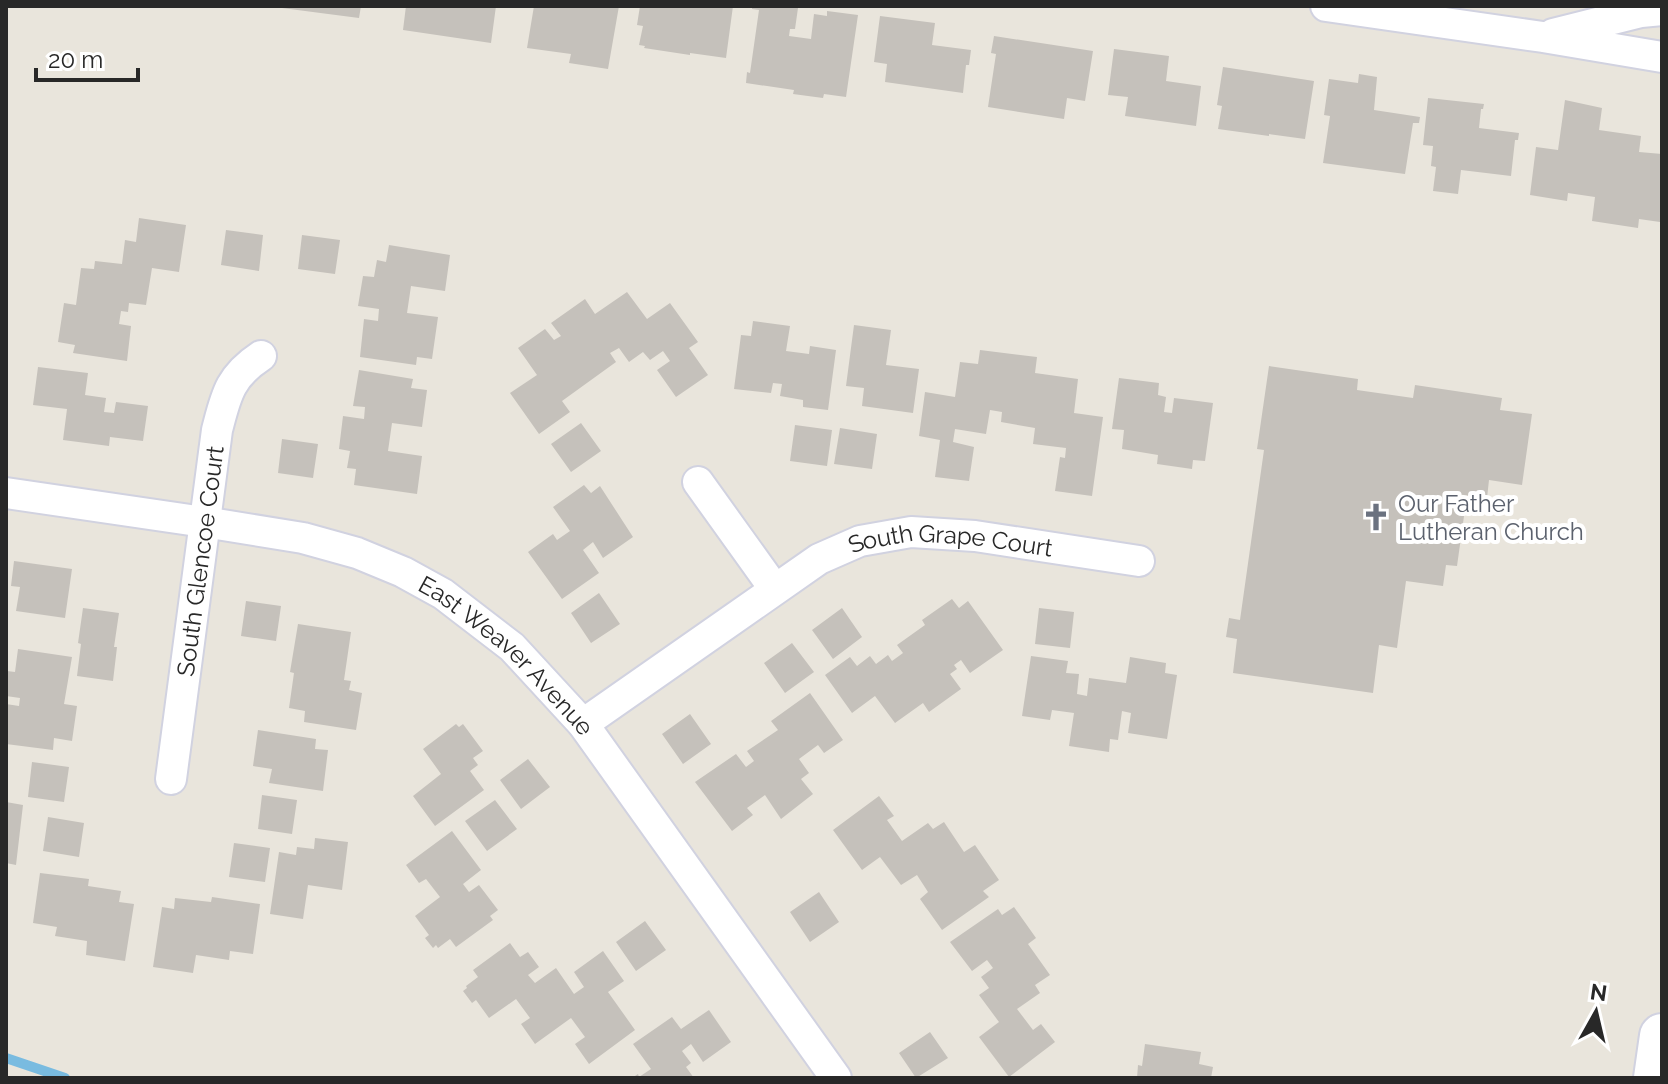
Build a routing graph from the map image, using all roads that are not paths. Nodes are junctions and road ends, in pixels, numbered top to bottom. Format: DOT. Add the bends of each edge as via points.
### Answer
graph roads {
  1 [pos="1326,6"];
  2 [pos="1662,10"];
  3 [pos="1454,15"];
  4 [pos="1543,37"];
  5 [pos="1662,57"];
  6 [pos="261,356"];
  7 [pos="698,482"];
  8 [pos="6,493"];
  9 [pos="204,522"];
  10 [pos="1139,561"];
  11 [pos="774,588"];
  12 [pos="583,724"];
  13 [pos="171,779"];
  14 [pos="1662,1036"];
  15 [pos="836,1078"];
  16 [pos="1656,1078"];
  1 -- 3 [label="street"];
  2 -- 4 [label="street"];
  3 -- 4 [label="street"];
  4 -- 5 [label="street"];
  6 -- 9 [label="street, South Glencoe Court" via="245,366 226,397"];
  7 -- 11 [label="street"];
  8 -- 9 [label="street, East Weaver Avenue"];
  9 -- 12 [label="street, East Weaver Avenue" via="303,538 403,572 443,594 512,647"];
  9 -- 13 [label="street, South Glencoe Court"];
  10 -- 11 [label="street, South Grape Court" via="975,536 911,532 860,541"];
  11 -- 12 [label="street, South Grape Court"];
  12 -- 15 [label="street, East Weaver Avenue"];
  14 -- 16 [label="main road"];
}
